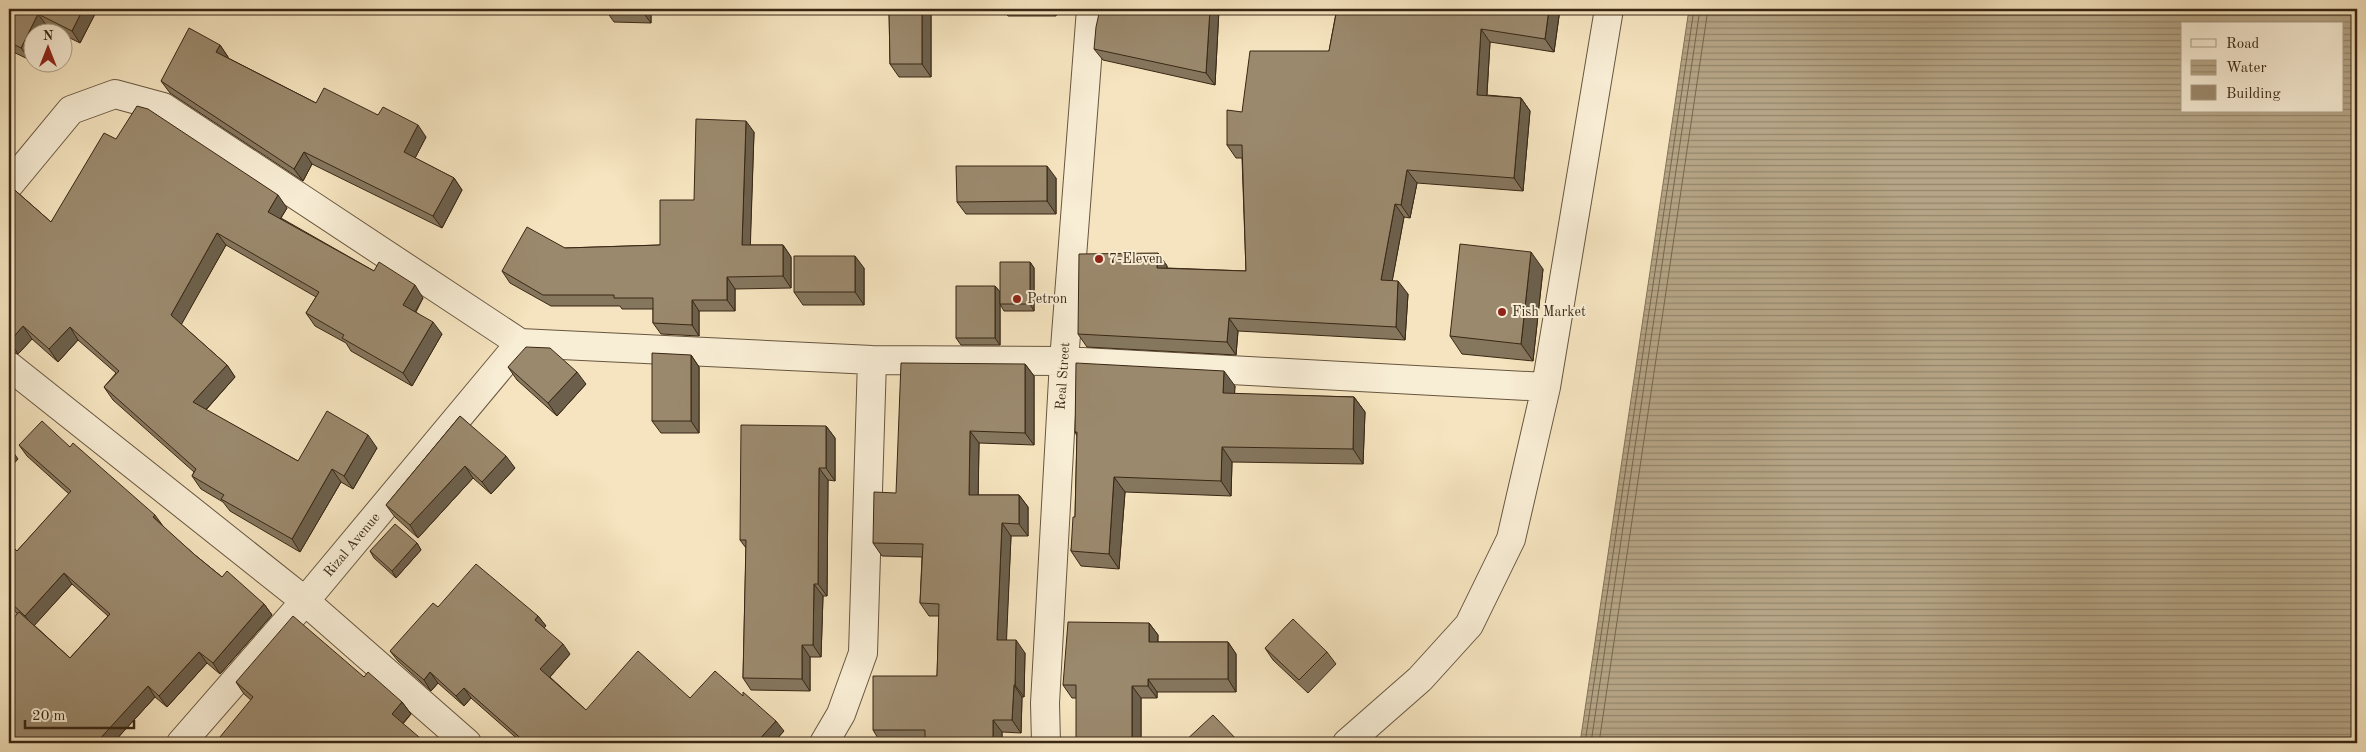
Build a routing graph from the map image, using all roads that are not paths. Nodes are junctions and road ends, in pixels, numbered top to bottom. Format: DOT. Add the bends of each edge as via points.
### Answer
graph roads {
  1 [pos="1092,9"];
  2 [pos="1609,9"];
  3 [pos="9,184"];
  4 [pos="520,343"];
  5 [pos="872,360"];
  6 [pos="1064,361"];
  7 [pos="9,366"];
  8 [pos="1546,387"];
  9 [pos="305,602"];
  10 [pos="181,743"];
  11 [pos="467,743"];
  12 [pos="824,743"];
  13 [pos="1046,743"];
  14 [pos="1346,743"];
  1 -- 6 [label="street, Real Street"];
  2 -- 8 [label="street"];
  3 -- 4 [label="street" via="71,110 115,94 163,107"];
  4 -- 5 [label="street"];
  4 -- 9 [label="street, Rizal Avenue"];
  5 -- 6 [label="street"];
  5 -- 12 [label="street" via="863,653 841,714"];
  6 -- 8 [label="street"];
  6 -- 13 [label="street, Real Street"];
  7 -- 9 [label="street"];
  8 -- 14 [label="street" via="1511,539 1469,625 1420,680"];
  9 -- 10 [label="street, Rizal Avenue"];
  9 -- 11 [label="street"];
}
